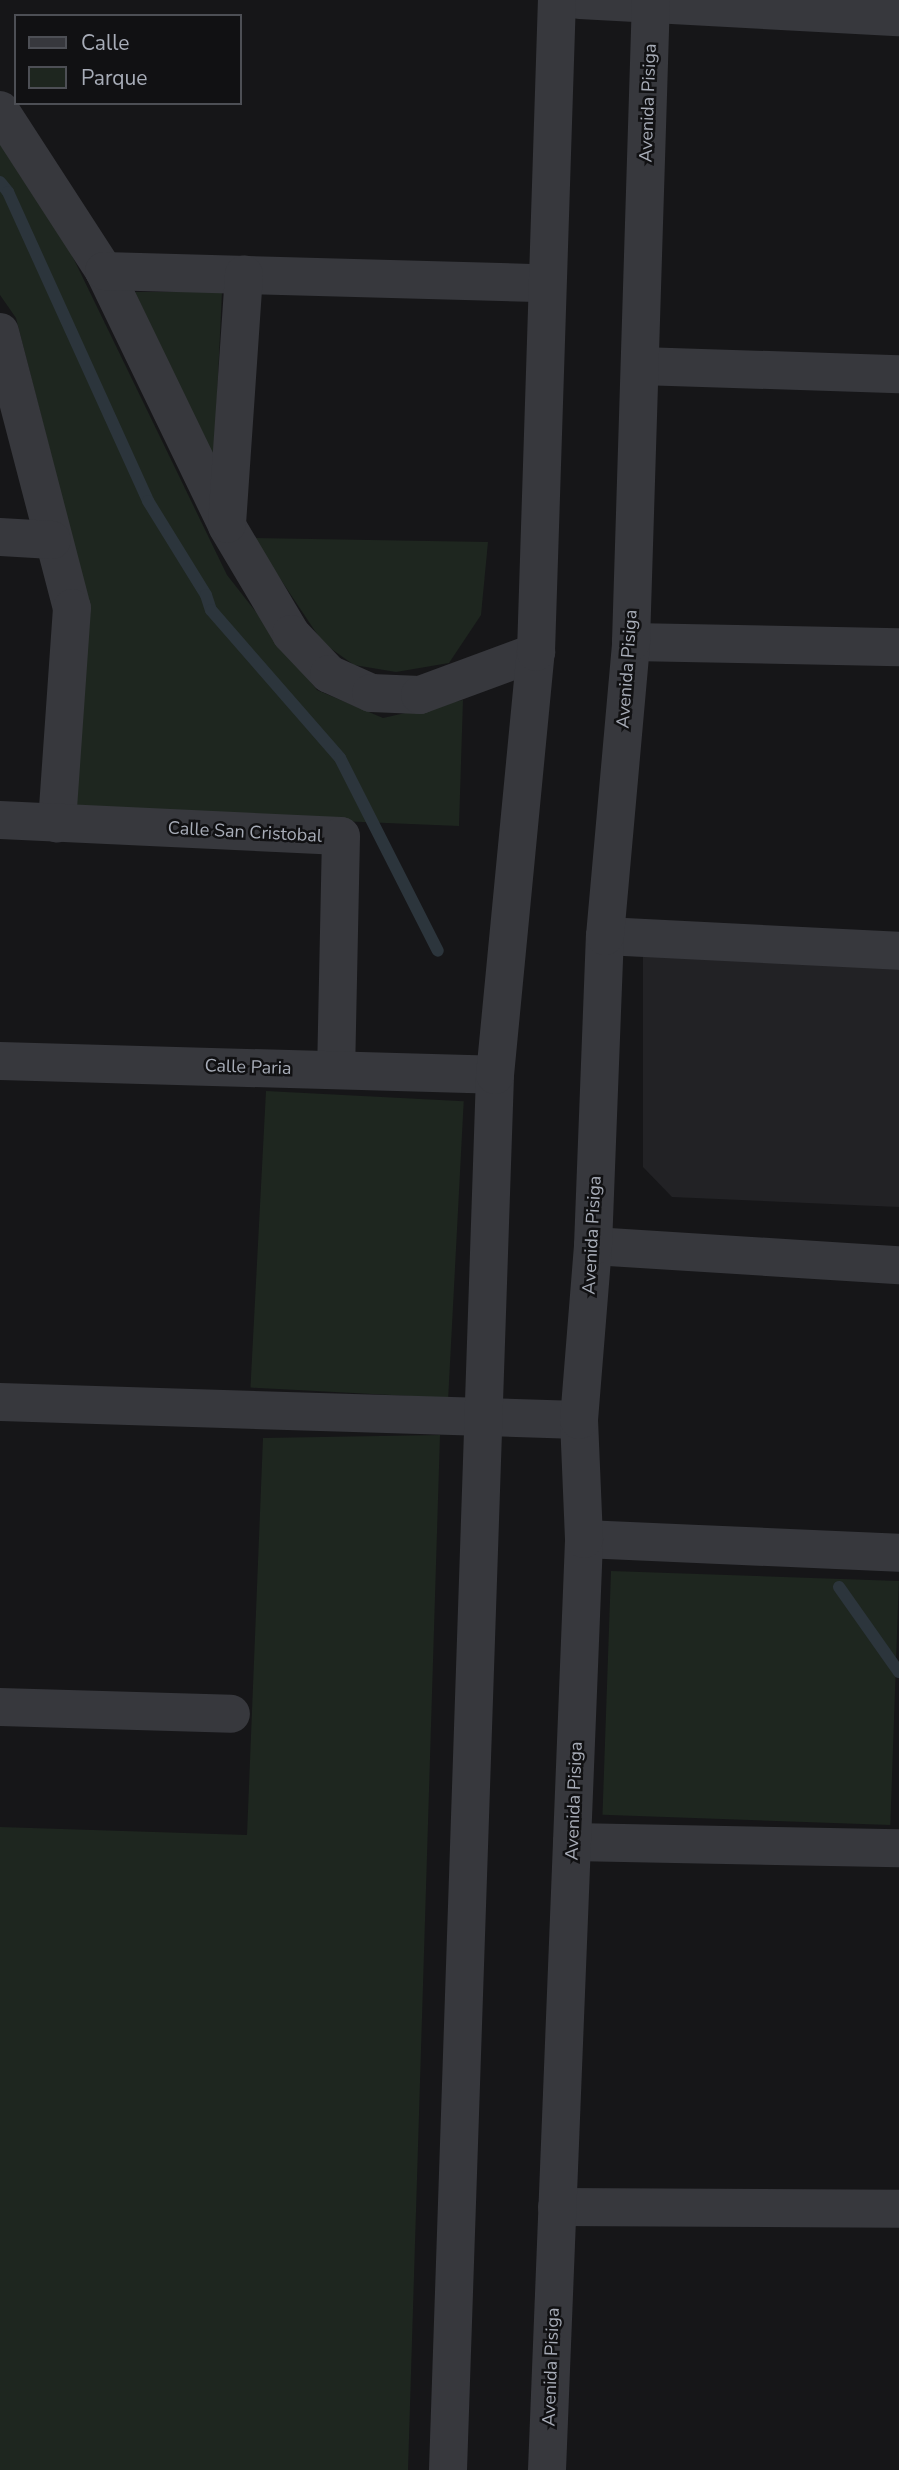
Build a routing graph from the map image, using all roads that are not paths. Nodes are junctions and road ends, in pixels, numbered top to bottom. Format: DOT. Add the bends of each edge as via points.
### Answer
graph roads {
  1 [pos="556,0"];
  2 [pos="579,0"];
  3 [pos="651,1"];
  4 [pos="899,17"];
  5 [pos="0,110"];
  6 [pos="104,271"];
  7 [pos="244,275"];
  8 [pos="547,283"];
  9 [pos="0,332"];
  10 [pos="640,366"];
  11 [pos="899,374"];
  12 [pos="227,526"];
  13 [pos="0,537"];
  14 [pos="52,540"];
  15 [pos="631,642"];
  16 [pos="899,647"];
  17 [pos="536,652"];
  18 [pos="0,821"];
  19 [pos="57,823"];
  20 [pos="605,936"];
  21 [pos="899,951"];
  22 [pos="0,1061"];
  23 [pos="336,1070"];
  24 [pos="495,1075"];
  25 [pos="593,1246"];
  26 [pos="899,1265"];
  27 [pos="0,1402"];
  28 [pos="485,1415"];
  29 [pos="579,1420"];
  30 [pos="584,1539"];
  31 [pos="899,1553"];
  32 [pos="0,1707"];
  33 [pos="230,1714"];
  34 [pos="572,1842"];
  35 [pos="899,1847"];
  36 [pos="557,2207"];
  37 [pos="899,2209"];
  38 [pos="448,2470"];
  39 [pos="547,2470"];
  1 -- 8 [label="street"];
  2 -- 3 [label="street"];
  3 -- 4 [label="street"];
  3 -- 10 [label="street, Avenida Pisiga"];
  5 -- 6 [label="street"];
  6 -- 7 [label="street"];
  6 -- 12 [label="street"];
  7 -- 8 [label="street"];
  7 -- 12 [label="street"];
  8 -- 17 [label="street"];
  9 -- 14 [label="street"];
  10 -- 11 [label="street"];
  10 -- 15 [label="street, Avenida Pisiga"];
  12 -- 17 [label="street" via="291,634 329,674 371,693 420,695"];
  13 -- 14 [label="street"];
  14 -- 19 [label="street" via="72,608"];
  15 -- 16 [label="street"];
  15 -- 20 [label="street, Avenida Pisiga"];
  17 -- 24 [label="street"];
  18 -- 19 [label="street, Calle San Cristobal"];
  19 -- 23 [label="street, Calle San Cristobal" via="341,836"];
  20 -- 21 [label="street"];
  20 -- 25 [label="street, Avenida Pisiga"];
  22 -- 23 [label="street, Calle Paria"];
  23 -- 24 [label="street, Calle Paria"];
  24 -- 28 [label="street"];
  25 -- 26 [label="street"];
  25 -- 29 [label="street, Avenida Pisiga"];
  27 -- 28 [label="street"];
  28 -- 29 [label="street"];
  28 -- 38 [label="street"];
  29 -- 30 [label="street, Avenida Pisiga"];
  30 -- 31 [label="street"];
  30 -- 34 [label="street, Avenida Pisiga"];
  32 -- 33 [label="street"];
  34 -- 35 [label="street"];
  34 -- 36 [label="street, Avenida Pisiga"];
  36 -- 37 [label="street"];
  36 -- 39 [label="street, Avenida Pisiga"];
}
